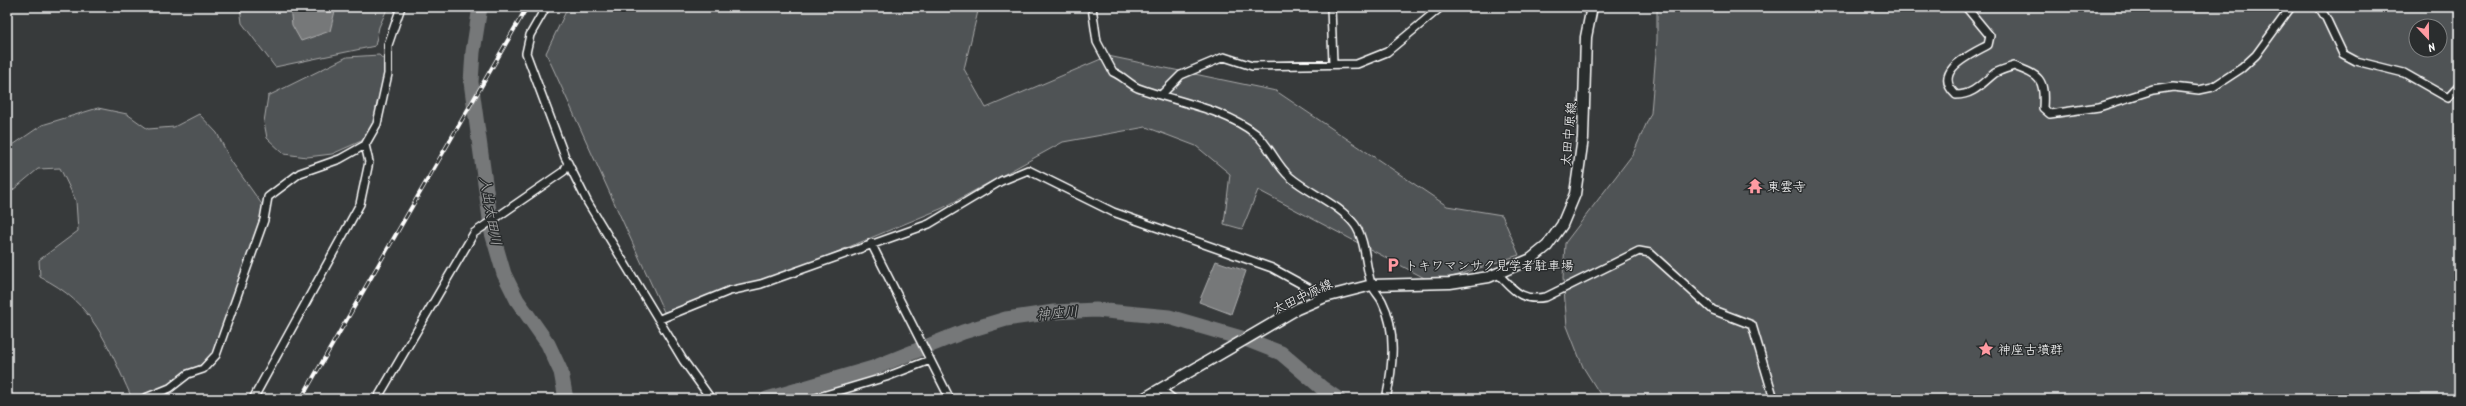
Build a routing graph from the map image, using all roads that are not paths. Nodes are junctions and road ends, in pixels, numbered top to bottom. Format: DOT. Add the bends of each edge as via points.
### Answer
graph roads {
  1 [pos="401,7"];
  2 [pos="546,7"];
  3 [pos="1092,7"];
  4 [pos="1331,7"];
  5 [pos="1441,7"];
  6 [pos="1592,7"];
  7 [pos="1966,7"];
  8 [pos="2291,7"];
  9 [pos="2319,7"];
  10 [pos="1333,64"];
  11 [pos="2459,86"];
  12 [pos="1161,95"];
  13 [pos="365,145"];
  14 [pos="568,162"];
  15 [pos="871,243"];
  16 [pos="1498,274"];
  17 [pos="1372,285"];
  18 [pos="1325,296"];
  19 [pos="660,320"];
  20 [pos="930,360"];
  21 [pos="1160,389"];
  22 [pos="143,399"];
  23 [pos="253,399"];
  24 [pos="377,399"];
  25 [pos="711,399"];
  26 [pos="812,399"];
  27 [pos="950,399"];
  28 [pos="1143,399"];
  29 [pos="1173,399"];
  30 [pos="1386,399"];
  31 [pos="1774,399"];
  1 -- 13 [label="street" via="388,46 388,74 377,124"];
  2 -- 14 [label="street" via="530,35 526,53"];
  3 -- 12 [label="street" via="1097,42 1113,72 1123,76 1136,87"];
  4 -- 10 [label="street"];
  5 -- 10 [label="street" via="1380,56 1358,64"];
  6 -- 16 [label="main road, 太田中原線" via="1586,37 1583,138 1575,194 1562,225 1547,246 1531,259"];
  7 -- 8 [label="street" via="1990,36 1988,45 1963,59 1950,71 1947,80 1950,89 1956,95 1964,95 1974,91 1997,72 2014,66 2034,74 2041,80 2044,89 2043,108 2050,114 2099,107 2153,90 2173,87 2200,90 2213,87 2242,68 2256,55"];
  9 -- 11 [label="street" via="2343,54 2356,61 2404,73 2448,98"];
  10 -- 12 [label="street" via="1252,66 1224,57 1181,75"];
  12 -- 17 [label="street" via="1236,122 1255,134 1267,145 1289,176 1343,212 1355,226 1360,237"];
  13 -- 22 [label="street" via="340,159 300,173 268,196 264,220 216,355 203,369 188,374 170,388"];
  13 -- 23 [label="street" via="369,162 360,204"];
  14 -- 19 [label="street" via="588,203"];
  14 -- 24 [label="street" via="564,171 474,233"];
  15 -- 18 [label="street" via="929,224 1000,181 1028,170 1113,212 1272,268"];
  15 -- 19 [label="street" via="761,284 729,291"];
  15 -- 20 [label="street"];
  16 -- 17 [label="main road, 太田中原線" via="1464,282"];
  16 -- 31 [label="street" via="1521,296 1546,298 1639,251 1650,252 1713,310 1752,325"];
  17 -- 18 [label="main road, 太田中原線"];
  17 -- 30 [label="street" via="1383,302 1391,333 1392,369"];
  18 -- 21 [label="main road, 太田中原線"];
  19 -- 25 [label="street" via="683,360"];
  20 -- 26 [label="street" via="886,377"];
  20 -- 27 [label="street"];
  21 -- 28 [label="main road, 太田中原線"];
  21 -- 29 [label="street"];
}
